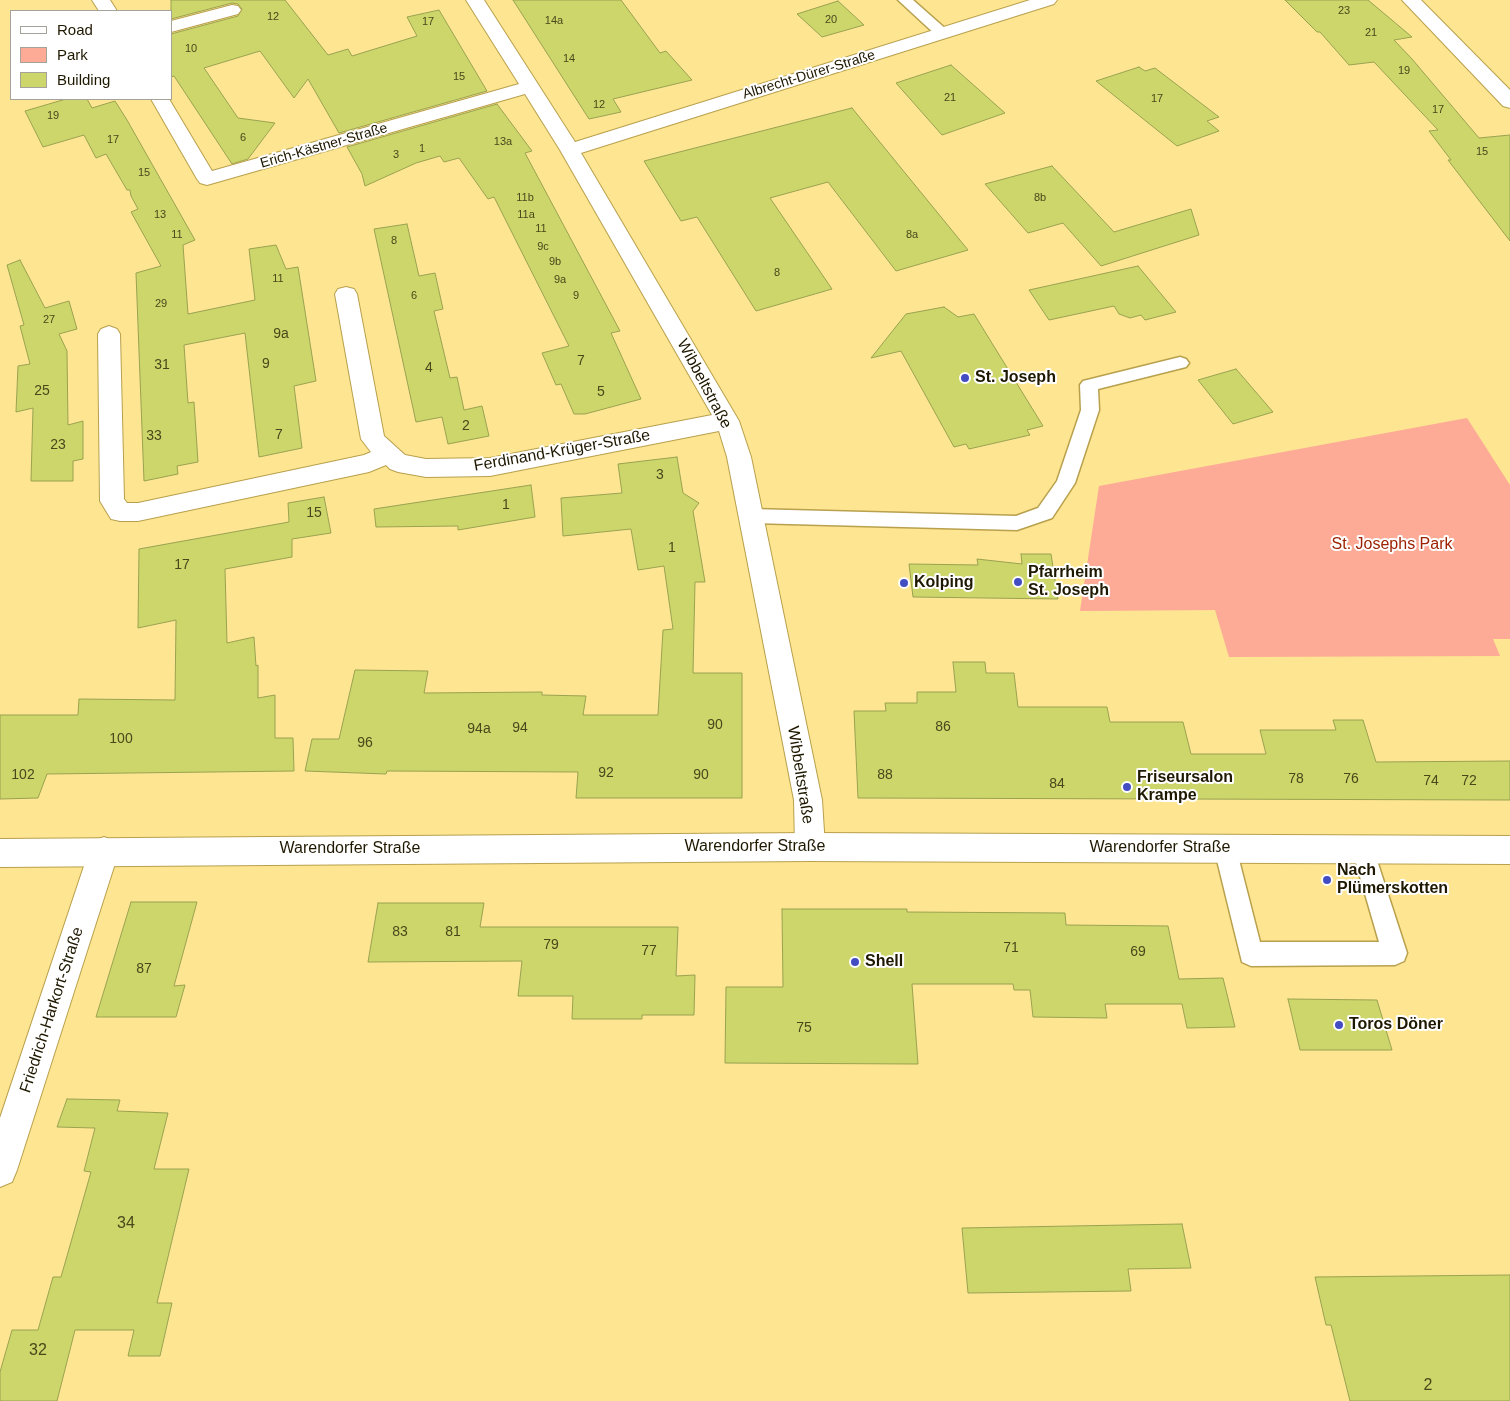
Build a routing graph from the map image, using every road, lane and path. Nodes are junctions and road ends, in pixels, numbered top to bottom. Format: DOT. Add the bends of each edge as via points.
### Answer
graph roads {
  1 [pos="475,0"];
  2 [pos="905,0"];
  3 [pos="1048,0"];
  4 [pos="1411,0"];
  5 [pos="232,10"];
  6 [pos="172,27"];
  7 [pos="942,33"];
  8 [pos="530,87"];
  9 [pos="161,100"];
  10 [pos="1510,102"];
  11 [pos="570,150"];
  12 [pos="346,294"];
  13 [pos="109,334"];
  14 [pos="1180,363"];
  15 [pos="727,421"];
  16 [pos="388,454"];
  17 [pos="751,516"];
  18 [pos="810,847"];
  19 [pos="1225,848"];
  20 [pos="1364,849"];
  21 [pos="1510,850"];
  22 [pos="104,851"];
  23 [pos="0,852"];
  24 [pos="0,1170"];
  1 -- 8 [label="street, Wibbeltstraße"];
  2 -- 7 [label="lane"];
  3 -- 7 [label="street, Albrecht-Dürer-Straße"];
  4 -- 10 [label="street"];
  5 -- 6 [label="street"];
  7 -- 11 [label="street, Albrecht-Dürer-Straße"];
  8 -- 9 [label="street, Erich-Kästner-Straße" via="207,179"];
  8 -- 11 [label="street, Wibbeltstraße"];
  11 -- 15 [label="street, Wibbeltstraße"];
  12 -- 16 [label="street, Ferdinand-Krüger-Straße" via="373,439"];
  13 -- 16 [label="street" via="112,501 120,512 138,512 368,463"];
  14 -- 17 [label="lane" via="1089,384 1090,410 1066,484 1045,513 1016,523"];
  15 -- 16 [label="street, Ferdinand-Krüger-Straße" via="490,466 426,468 398,463"];
  15 -- 17 [label="street, Wibbeltstraße"];
  17 -- 18 [label="street, Wibbeltstraße" via="808,800"];
  18 -- 19 [label="street, Warendorfer Straße"];
  18 -- 22 [label="street, Warendorfer Straße"];
  19 -- 20 [label="street, Warendorfer Straße"];
  19 -- 20 [label="lane" via="1251,954 1396,953"];
  20 -- 21 [label="street, Warendorfer Straße"];
  22 -- 23 [label="street, Warendorfer Straße"];
  22 -- 24 [label="street, Friedrich-Harkort-Straße"];
}
